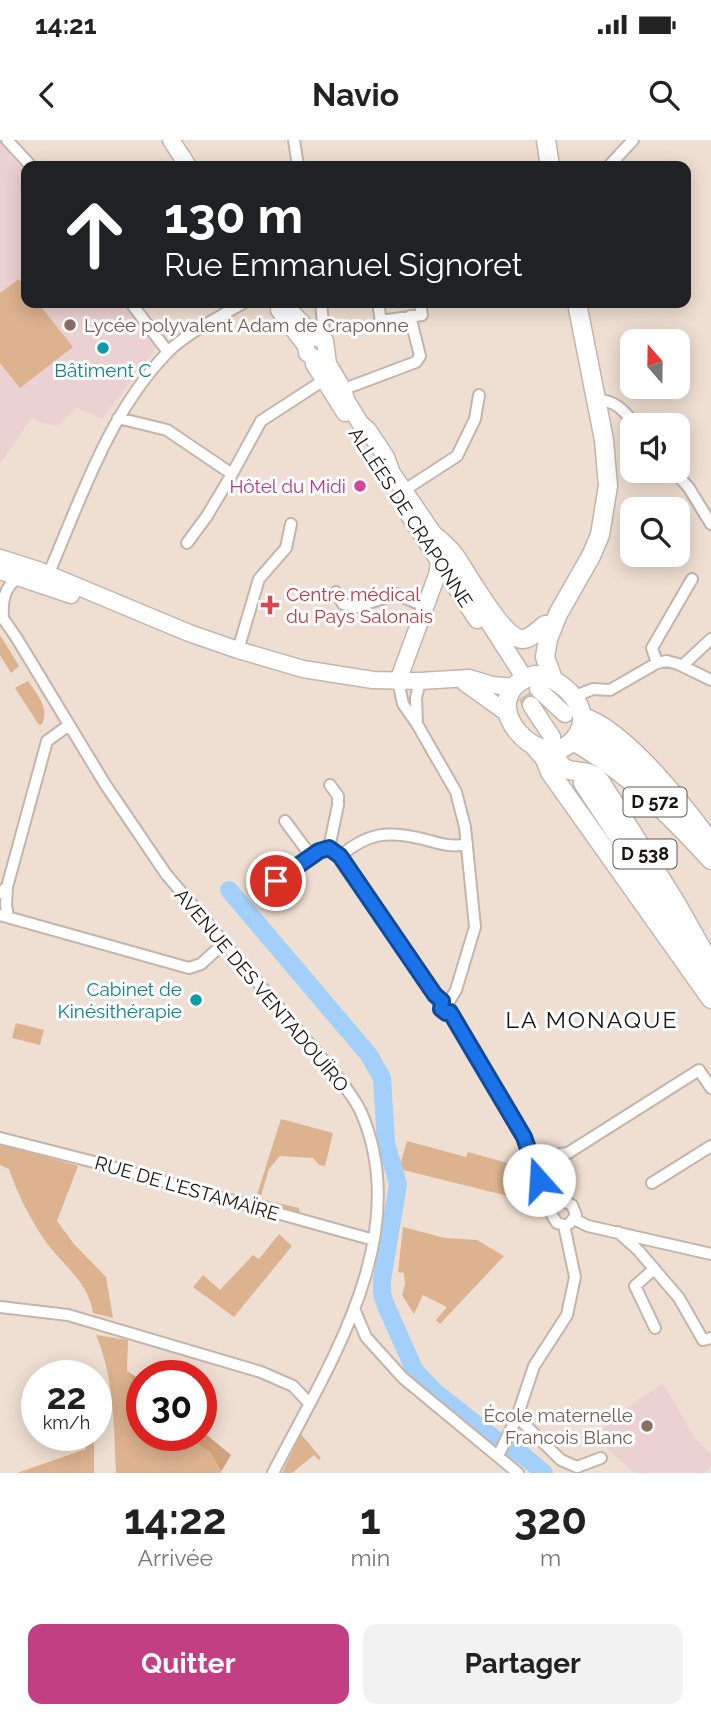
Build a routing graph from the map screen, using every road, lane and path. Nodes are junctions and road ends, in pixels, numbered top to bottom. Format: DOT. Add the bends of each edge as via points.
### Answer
graph roads {
  1 [pos="7,140"];
  2 [pos="171,140"];
  3 [pos="180,140"];
  4 [pos="294,140"];
  5 [pos="546,140"];
  6 [pos="633,140"];
  7 [pos="27,161"];
  8 [pos="185,161"];
  9 [pos="194,161"];
  10 [pos="297,161"];
  11 [pos="550,161"];
  12 [pos="613,161"];
  13 [pos="135,308"];
  14 [pos="235,308"];
  15 [pos="280,308"];
  16 [pos="287,308"];
  17 [pos="321,308"];
  18 [pos="379,308"];
  19 [pos="421,308"];
  20 [pos="578,308"];
  21 [pos="410,316"];
  22 [pos="317,347"];
  23 [pos="168,352"];
  24 [pos="324,380"];
  25 [pos="338,392"];
  26 [pos="479,395"];
  27 [pos="595,400"];
  28 [pos="626,413"];
  29 [pos="118,418"];
  30 [pos="232,474"];
  31 [pos="685,483"];
  32 [pos="403,491"];
  33 [pos="291,524"];
  34 [pos="711,524"];
  35 [pos="436,537"];
  36 [pos="187,542"];
  37 [pos="0,558"];
  38 [pos="439,563"];
  39 [pos="0,571"];
  40 [pos="48,575"];
  41 [pos="19,577"];
  42 [pos="692,579"];
  43 [pos="336,592"];
  44 [pos="460,592"];
  45 [pos="424,606"];
  46 [pos="2,616"];
  47 [pos="551,620"];
  48 [pos="166,623"];
  49 [pos="711,639"];
  50 [pos="238,650"];
  51 [pos="657,663"];
  52 [pos="682,666"];
  53 [pos="460,679"];
  54 [pos="527,680"];
  55 [pos="711,680"];
  56 [pos="398,681"];
  57 [pos="420,681"];
  58 [pos="573,697"];
  59 [pos="531,705"];
  60 [pos="508,713"];
  61 [pos="574,716"];
  62 [pos="417,724"];
  63 [pos="69,725"];
  64 [pos="592,734"];
  65 [pos="573,741"];
  66 [pos="554,743"];
  67 [pos="533,745"];
  68 [pos="582,783"];
  69 [pos="330,785"];
  70 [pos="285,821"];
  71 [pos="711,843"];
  72 [pos="467,844"];
  73 [pos="329,848"];
  74 [pos="711,849"];
  75 [pos="311,856"];
  76 [pos="340,856"];
  77 [pos="711,860"];
  78 [pos="4,890"];
  79 [pos="259,894"];
  80 [pos="4,916"];
  81 [pos="675,925"];
  82 [pos="224,943"];
  83 [pos="711,965"];
  84 [pos="711,971"];
  85 [pos="711,985"];
  86 [pos="711,999"];
  87 [pos="448,1004"];
  88 [pos="711,1088"];
  89 [pos="0,1139"];
  90 [pos="711,1146"];
  91 [pos="532,1158"];
  92 [pos="652,1183"];
  93 [pos="543,1192"];
  94 [pos="566,1202"];
  95 [pos="553,1213"];
  96 [pos="575,1219"];
  97 [pos="564,1225"];
  98 [pos="618,1232"];
  99 [pos="374,1240"];
  100 [pos="711,1254"];
  101 [pos="654,1269"];
  102 [pos="0,1307"];
  103 [pos="355,1311"];
  104 [pos="655,1328"];
  105 [pos="345,1332"];
  106 [pos="366,1337"];
  107 [pos="711,1338"];
  108 [pos="319,1383"];
  109 [pos="293,1386"];
  110 [pos="309,1403"];
  111 [pos="515,1420"];
  112 [pos="498,1456"];
  113 [pos="601,1458"];
  114 [pos="273,1473"];
  115 [pos="518,1473"];
  116 [pos="572,1473"];
  1 -- 7 [label="street"];
  2 -- 8 [label="main road"];
  3 -- 9 [label="main road"];
  4 -- 10 [label="street"];
  5 -- 11 [label="main road"];
  6 -- 12 [label="street"];
  13 -- 23 [label="street"];
  14 -- 23 [label="street"];
  15 -- 22 [label="main road, ALLÉES DE CRAPONNE"];
  16 -- 22 [label="main road, ALLÉES DE CRAPONNE"];
  17 -- 22 [label="street"];
  18 -- 21 [label="street" via="381,321"];
  19 -- 21 [label="street" via="422,315"];
  20 -- 27 [label="main road"];
  21 -- 25 [label="street" via="419,356 416,362"];
  22 -- 24 [label="main road, ALLÉES DE CRAPONNE" via="314,364"];
  22 -- 25 [label="main road, ALLÉES DE CRAPONNE"];
  23 -- 29 [label="street"];
  24 -- 25 [label="main road, ALLÉES DE CRAPONNE"];
  24 -- 30 [label="street" via="261,421"];
  25 -- 32 [label="main road, ALLÉES DE CRAPONNE" via="386,457"];
  25 -- 38 [label="main road, ALLÉES DE CRAPONNE"];
  26 -- 32 [label="street" via="475,419 457,456"];
  27 -- 28 [label="street" via="609,400"];
  27 -- 47 [label="main road" via="607,462 605,514 591,556"];
  29 -- 30 [label="street" via="167,430"];
  29 -- 40 [label="street"];
  30 -- 36 [label="street"];
  31 -- 34 [label="street"];
  32 -- 35 [label="main road, ALLÉES DE CRAPONNE"];
  33 -- 50 [label="street" via="286,548 260,579"];
  35 -- 44 [label="main road"];
  35 -- 47 [label="main road" via="453,553 513,636 527,638"];
  35 -- 54 [label="main road, ALLÉES DE CRAPONNE"];
  37 -- 40 [label="main road"];
  38 -- 44 [label="main road, ALLÉES DE CRAPONNE"];
  38 -- 45 [label="main road"];
  39 -- 41 [label="main road"];
  40 -- 48 [label="main road"];
  41 -- 46 [label="street" via="6,592"];
  41 -- 48 [label="main road" via="115,611"];
  42 -- 51 [label="street" via="652,648"];
  43 -- 45 [label="street" via="343,604 356,607 396,594"];
  44 -- 54 [label="main road, ALLÉES DE CRAPONNE"];
  45 -- 56 [label="main road"];
  46 -- 63 [label="street, AVENUE DES VENTADOUÏRO"];
  47 -- 54 [label="main road"];
  47 -- 54 [label="main road" via="545,657"];
  48 -- 50 [label="main road"];
  49 -- 52 [label="street"];
  50 -- 56 [label="main road" via="303,669"];
  51 -- 52 [label="street"];
  51 -- 58 [label="street" via="610,690 593,689"];
  52 -- 55 [label="street"];
  53 -- 54 [label="main road" via="492,685"];
  53 -- 57 [label="main road"];
  53 -- 60 [label="main road"];
  54 -- 58 [label="main road"];
  54 -- 60 [label="main road" via="509,696"];
  54 -- 61 [label="main road"];
  56 -- 57 [label="main road"];
  56 -- 62 [label="street" via="403,704"];
  57 -- 62 [label="street"];
  58 -- 61 [label="main road" via="581,708"];
  59 -- 66 [label="main road"];
  60 -- 67 [label="main road" via="525,741"];
  61 -- 65 [label="main road" via="583,726"];
  61 -- 71 [label="main road" via="605,727 641,760"];
  62 -- 72 [label="street" via="456,792"];
  63 -- 78 [label="street" via="47,741"];
  63 -- 82 [label="street, AVENUE DES VENTADOUÏRO" via="166,874"];
  64 -- 74 [label="main road"];
  65 -- 66 [label="main road"];
  65 -- 77 [label="main road, D 572" via="644,791"];
  66 -- 67 [label="main road"];
  66 -- 83 [label="main road, D 538" via="561,767 590,773 600,781"];
  67 -- 86 [label="main road, D 538"];
  68 -- 81 [label="main road"];
  69 -- 73 [label="street" via="338,805"];
  70 -- 75 [label="street"];
  72 -- 76 [label="street" via="452,847 394,833 359,841"];
  72 -- 87 [label="street" via="475,927"];
  73 -- 75 [label="street"];
  73 -- 76 [label="street"];
  75 -- 79 [label="street"];
  76 -- 87 [label="street" via="435,995"];
  78 -- 80 [label="street"];
  80 -- 82 [label="street" via="188,968 201,964"];
  81 -- 84 [label="main road"];
  81 -- 85 [label="main road"];
  82 -- 99 [label="street, AVENUE DES VENTADOUÏRO" via="341,1080 361,1111 377,1168 379,1205"];
  87 -- 91 [label="street"];
  88 -- 91 [label="street" via="699,1070 568,1153"];
  89 -- 99 [label="street, RUE DE L'ESTAMAÏRE"];
  90 -- 92 [label="street"];
  91 -- 93 [label="street"];
  93 -- 94 [label="street"];
  93 -- 95 [label="street"];
  94 -- 95 [label="street" via="558,1204"];
  94 -- 96 [label="street" via="574,1208"];
  95 -- 97 [label="street"];
  96 -- 97 [label="street"];
  96 -- 98 [label="street"];
  97 -- 111 [label="street" via="575,1277 567,1315 534,1366"];
  98 -- 100 [label="street"];
  98 -- 101 [label="street"];
  99 -- 103 [label="street, AVENUE DES VENTADOUÏRO"];
  101 -- 104 [label="street" via="635,1286"];
  101 -- 107 [label="street" via="679,1298 703,1340"];
  102 -- 109 [label="street" via="68,1315 261,1372"];
  103 -- 105 [label="street, AVENUE DES VENTADOUÏRO"];
  103 -- 106 [label="street"];
  105 -- 106 [label="street"];
  105 -- 108 [label="street, AVENUE DES VENTADOUÏRO"];
  106 -- 112 [label="street" via="404,1378"];
  108 -- 109 [label="street"];
  108 -- 110 [label="street, AVENUE DES VENTADOUÏRO"];
  109 -- 110 [label="street"];
  110 -- 114 [label="street, AVENUE DES VENTADOUÏRO"];
  111 -- 112 [label="street"];
  111 -- 113 [label="street" via="561,1460 577,1467"];
  111 -- 116 [label="street"];
  112 -- 115 [label="street"];
}
